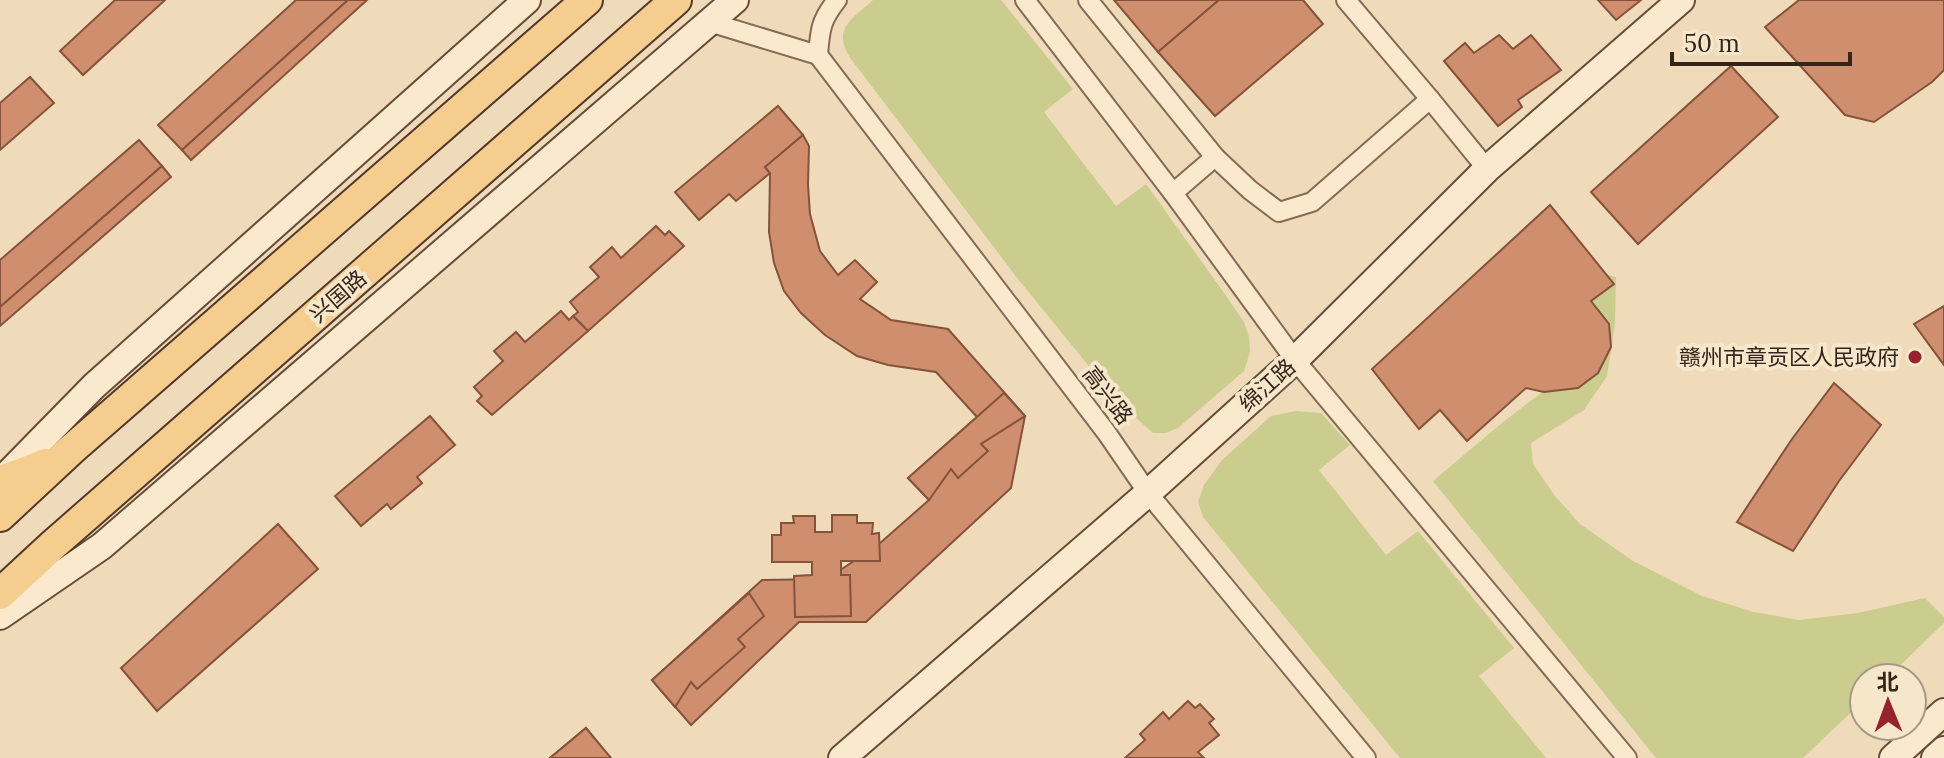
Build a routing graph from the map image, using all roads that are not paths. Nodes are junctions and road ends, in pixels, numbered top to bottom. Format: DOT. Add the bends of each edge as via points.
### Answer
graph roads {
  1 [pos="527,0"];
  2 [pos="587,0"];
  3 [pos="676,0"];
  4 [pos="735,0"];
  5 [pos="837,0"];
  6 [pos="1025,0"];
  7 [pos="1088,0"];
  8 [pos="1346,0"];
  9 [pos="1681,0"];
  10 [pos="709,22"];
  11 [pos="818,55"];
  12 [pos="1430,99"];
  13 [pos="1215,157"];
  14 [pos="1487,169"];
  15 [pos="1173,193"];
  16 [pos="1295,360"];
  17 [pos="72,449"];
  18 [pos="0,481"];
  19 [pos="1148,493"];
  20 [pos="0,516"];
  21 [pos="54,544"];
  22 [pos="0,594"];
  23 [pos="0,614"];
  24 [pos="1944,712"];
  25 [pos="1944,750"];
  26 [pos="842,758"];
  27 [pos="1366,758"];
  28 [pos="1627,758"];
  29 [pos="1893,758"];
  30 [pos="1935,758"];
  1 -- 18 [label="street" via="94,386"];
  2 -- 17 [label="main road"];
  3 -- 21 [label="main road, 兴国路"];
  4 -- 10 [label="street"];
  5 -- 11 [label="street" via="825,16"];
  6 -- 15 [label="street"];
  7 -- 13 [label="street"];
  8 -- 12 [label="street"];
  9 -- 14 [label="street, 绵江路"];
  10 -- 11 [label="street"];
  10 -- 23 [label="street" via="102,546"];
  11 -- 19 [label="street, 高兴路"];
  12 -- 13 [label="street" via="1312,202 1279,212"];
  12 -- 14 [label="street"];
  13 -- 15 [label="street"];
  14 -- 16 [label="street, 绵江路"];
  15 -- 16 [label="street"];
  16 -- 19 [label="street, 绵江路"];
  16 -- 28 [label="street"];
  17 -- 18 [label="main road"];
  17 -- 20 [label="main road"];
  19 -- 26 [label="street, 绵江路"];
  19 -- 27 [label="street, 高兴路"];
  21 -- 22 [label="main road, 兴国路"];
  21 -- 23 [label="main road" via="24,576"];
  24 -- 29 [label="street"];
  25 -- 30 [label="street"];
}
